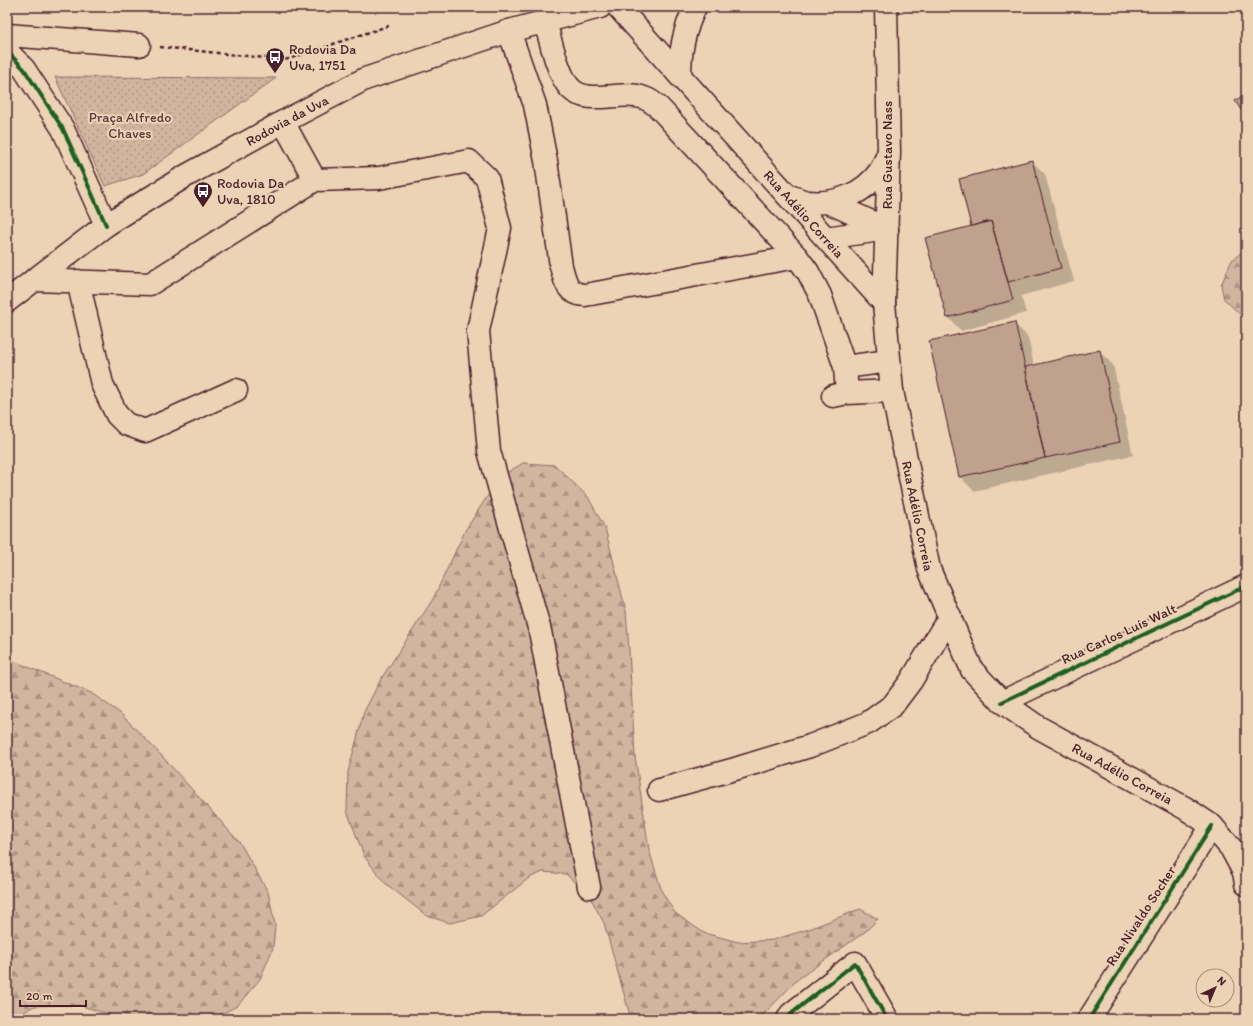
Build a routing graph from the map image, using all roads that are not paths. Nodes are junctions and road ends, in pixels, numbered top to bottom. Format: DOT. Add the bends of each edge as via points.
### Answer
graph roads {
  1 [pos="600,7"];
  2 [pos="618,7"];
  3 [pos="695,7"];
  4 [pos="886,7"];
  5 [pos="545,21"];
  6 [pos="509,31"];
  7 [pos="7,35"];
  8 [pos="139,45"];
  9 [pos="7,51"];
  10 [pos="680,76"];
  11 [pos="283,122"];
  12 [pos="889,152"];
  13 [pos="315,180"];
  14 [pos="787,195"];
  15 [pos="828,202"];
  16 [pos="106,225"];
  17 [pos="887,229"];
  18 [pos="826,238"];
  19 [pos="797,257"];
  20 [pos="34,280"];
  21 [pos="78,281"];
  22 [pos="7,301"];
  23 [pos="884,303"];
  24 [pos="889,361"];
  25 [pos="845,367"];
  26 [pos="236,390"];
  27 [pos="892,391"];
  28 [pos="1246,586"];
  29 [pos="950,616"];
  30 [pos="1002,702"];
  31 [pos="659,790"];
  32 [pos="1212,826"];
  33 [pos="1245,876"];
  34 [pos="589,887"];
  35 [pos="788,1019"];
  36 [pos="887,1019"];
  37 [pos="1088,1019"];
  1 -- 5 [label="main road, Rodovia da Uva"];
  2 -- 10 [label="main road, Rua Adélio Correia"];
  3 -- 10 [label="main road" via="683,38"];
  4 -- 12 [label="main road, Rua Gustavo Nass"];
  5 -- 6 [label="main road, Rodovia da Uva"];
  5 -- 19 [label="main road" via="562,76 570,88 580,94 595,97 644,97 662,111"];
  6 -- 11 [label="main road, Rodovia da Uva" via="364,79"];
  6 -- 19 [label="main road" via="535,105 561,266 565,280 576,294 585,295"];
  7 -- 8 [label="main road"];
  9 -- 16 [label="main road" via="24,69 63,129"];
  10 -- 14 [label="main road, Rua Adélio Correia"];
  11 -- 13 [label="main road"];
  11 -- 16 [label="main road, Rodovia da Uva"];
  12 -- 15 [label="main road" via="880,171 866,186 848,197"];
  12 -- 17 [label="main road, Rua Gustavo Nass"];
  13 -- 21 [label="main road" via="150,284"];
  13 -- 34 [label="main road" via="379,178 469,161 487,178 500,228 478,331 489,451 540,631"];
  14 -- 15 [label="main road" via="807,202"];
  14 -- 18 [label="main road, Rua Adélio Correia"];
  15 -- 17 [label="main road"];
  16 -- 20 [label="main road, Rodovia da Uva"];
  17 -- 18 [label="main road"];
  17 -- 23 [label="main road, Rua Gustavo Nass"];
  18 -- 23 [label="main road, Rua Adélio Correia"];
  19 -- 25 [label="main road" via="820,295"];
  20 -- 21 [label="main road"];
  20 -- 22 [label="main road, Rodovia da Uva"];
  21 -- 26 [label="main road" via="102,384 117,415 126,424 146,431"];
  23 -- 24 [label="main road, Rua Adélio Correia"];
  24 -- 25 [label="main road"];
  24 -- 27 [label="main road, Rua Adélio Correia"];
  25 -- 27 [label="main road" via="840,394"];
  27 -- 29 [label="main road, Rua Adélio Correia" via="929,569"];
  28 -- 30 [label="main road, Rua Carlos Luís Walt"];
  29 -- 30 [label="main road, Rua Adélio Correia" via="972,670"];
  29 -- 31 [label="main road" via="911,681 893,705 868,723 802,748"];
  30 -- 32 [label="main road, Rua Adélio Correia" via="1038,727 1185,808"];
  32 -- 33 [label="main road, Rua Adélio Correia" via="1231,848"];
  32 -- 37 [label="main road, Rua Nivaldo Socher"];
  35 -- 36 [label="main road" via="855,963"];
}
